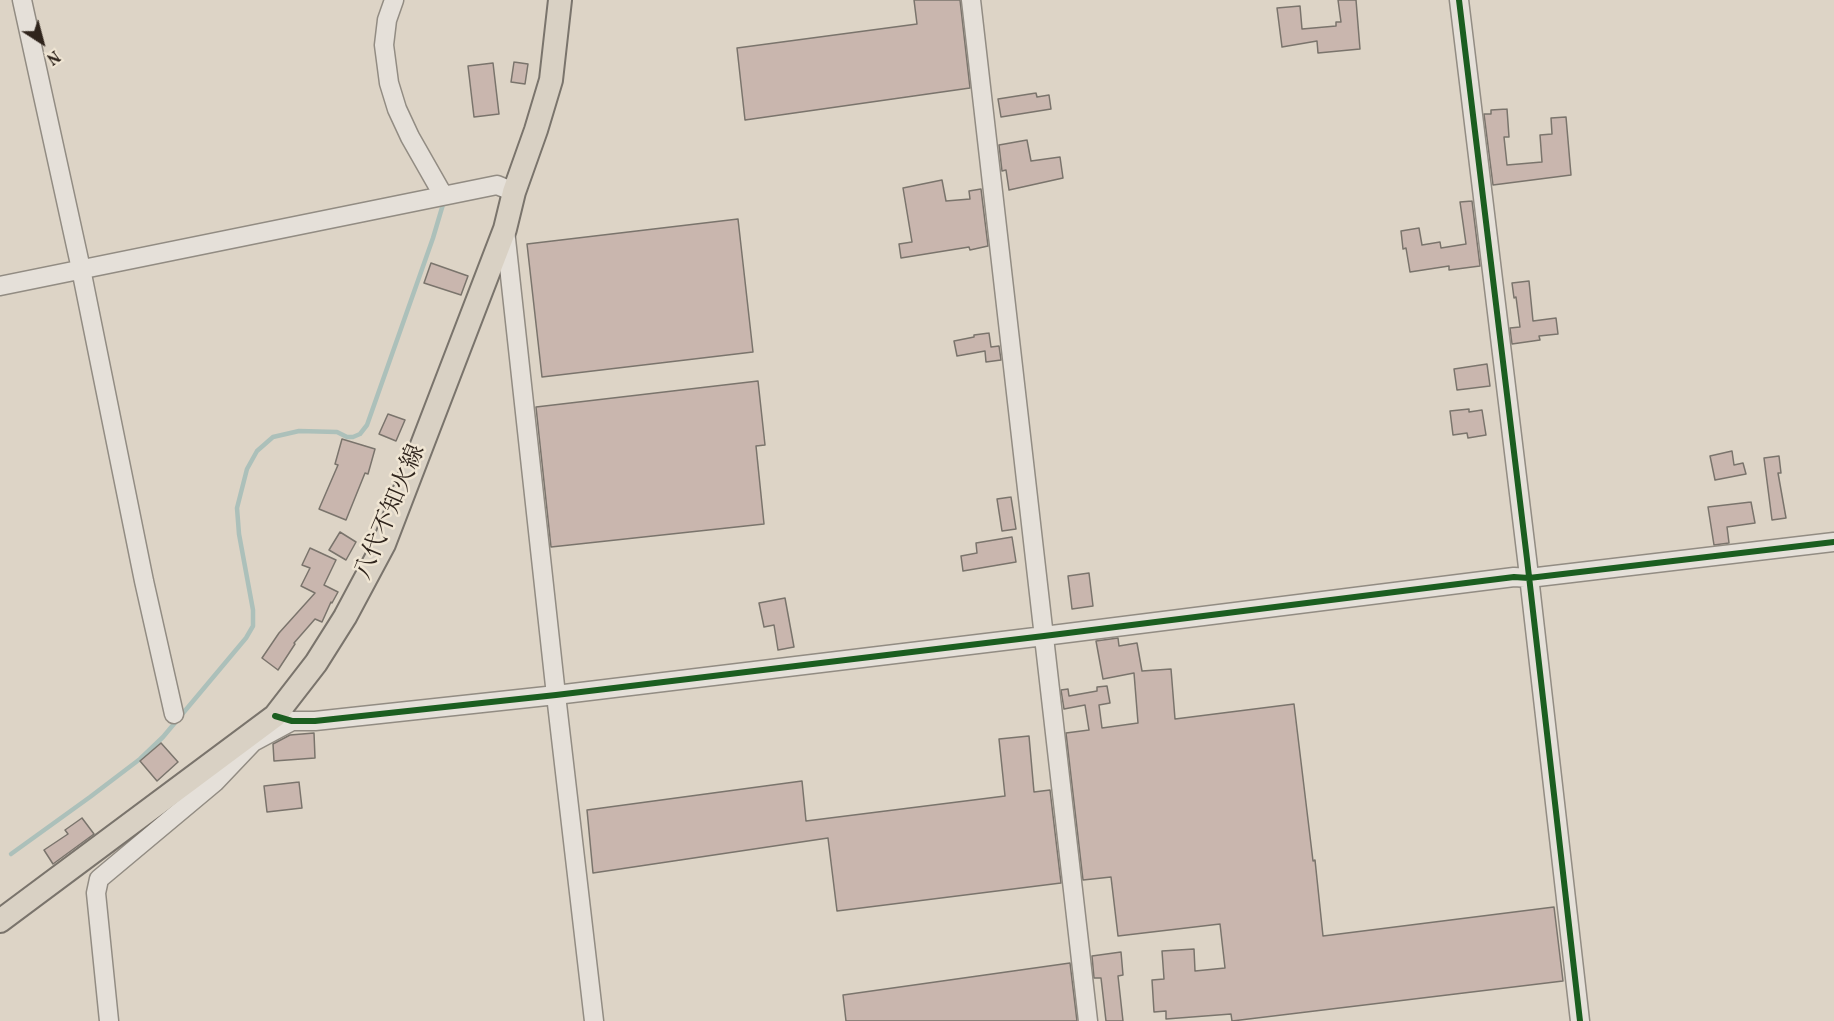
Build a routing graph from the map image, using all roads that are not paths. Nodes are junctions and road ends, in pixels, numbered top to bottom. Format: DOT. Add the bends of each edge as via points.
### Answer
graph roads {
  1 [pos="22,0"];
  2 [pos="394,0"];
  3 [pos="561,0"];
  4 [pos="970,0"];
  5 [pos="1459,0"];
  6 [pos="514,192"];
  7 [pos="443,195"];
  8 [pos="504,229"];
  9 [pos="81,269"];
  10 [pos="0,286"];
  11 [pos="1834,543"];
  12 [pos="1529,578"];
  13 [pos="1044,636"];
  14 [pos="556,695"];
  15 [pos="174,714"];
  16 [pos="284,718"];
  17 [pos="0,921"];
  18 [pos="109,1021"];
  19 [pos="594,1021"];
  20 [pos="1088,1021"];
  21 [pos="1580,1021"];
  1 -- 9 [label="street"];
  2 -- 7 [label="street" via="384,45 389,83 410,137"];
  3 -- 6 [label="main road, 八代不知火線" via="551,80"];
  4 -- 13 [label="street"];
  5 -- 12 [label="street"];
  6 -- 7 [label="street" via="497,184"];
  6 -- 8 [label="main road, 八代不知火線"];
  7 -- 9 [label="street"];
  8 -- 14 [label="street"];
  8 -- 16 [label="main road, 八代不知火線" via="384,544"];
  9 -- 10 [label="street"];
  9 -- 15 [label="street"];
  11 -- 12 [label="street"];
  12 -- 13 [label="street"];
  12 -- 21 [label="street"];
  13 -- 14 [label="street"];
  13 -- 20 [label="street"];
  14 -- 16 [label="street" via="315,721"];
  14 -- 19 [label="street"];
  16 -- 17 [label="main road, 八代不知火線"];
  16 -- 18 [label="street" via="99,879 96,893"];
}
